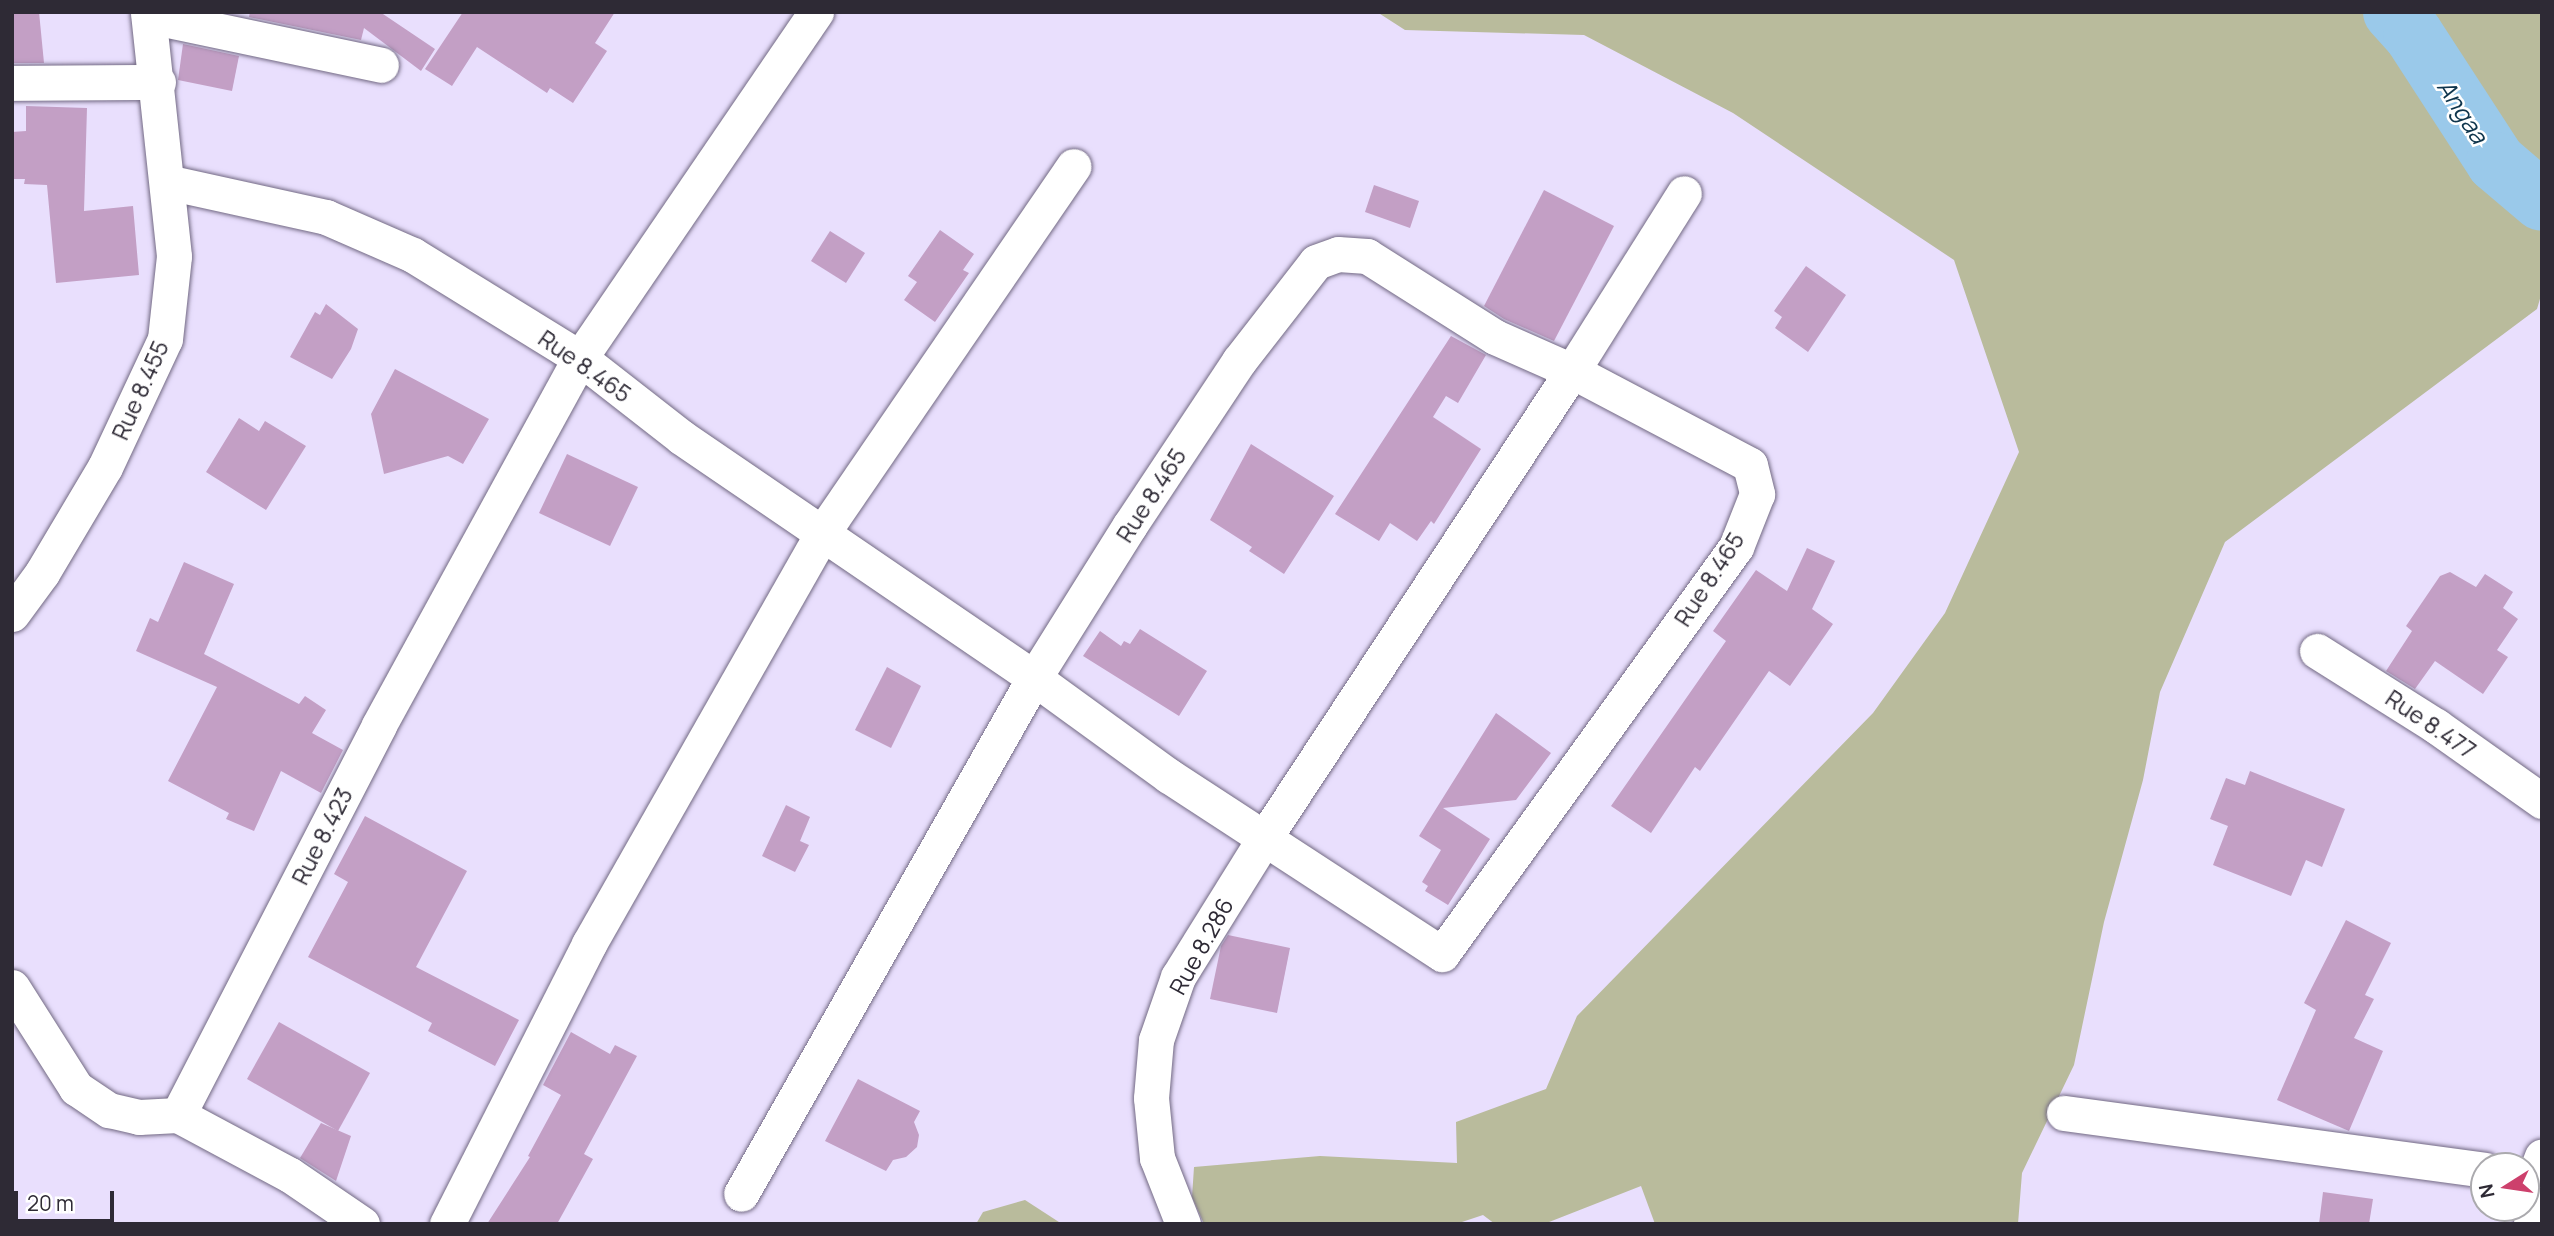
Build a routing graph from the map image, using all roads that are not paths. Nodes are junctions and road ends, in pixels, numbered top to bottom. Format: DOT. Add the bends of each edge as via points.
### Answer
graph roads {
  1 [pos="816,12"];
  2 [pos="149,14"];
  3 [pos="381,65"];
  4 [pos="158,82"];
  5 [pos="12,83"];
  6 [pos="1074,166"];
  7 [pos="167,182"];
  8 [pos="1684,193"];
  9 [pos="580,358"];
  10 [pos="1572,371"];
  11 [pos="821,535"];
  12 [pos="12,614"];
  13 [pos="2317,651"];
  14 [pos="1034,678"];
  15 [pos="2542,801"];
  16 [pos="1265,837"];
  17 [pos="12,987"];
  18 [pos="2064,1113"];
  19 [pos="178,1115"];
  20 [pos="2470,1168"];
  21 [pos="741,1194"];
  22 [pos="362,1224"];
  23 [pos="447,1224"];
  24 [pos="1183,1224"];
  1 -- 9 [label="street, Rue 8.423"];
  2 -- 3 [label="street"];
  2 -- 4 [label="street, Rue 8.455"];
  4 -- 5 [label="street"];
  4 -- 7 [label="street, Rue 8.455"];
  6 -- 11 [label="street"];
  7 -- 9 [label="street, Rue 8.465" via="326,217 413,255"];
  7 -- 12 [label="street, Rue 8.455" via="174,256 165,339 105,467"];
  8 -- 10 [label="street, Rue 8.286"];
  9 -- 11 [label="street, Rue 8.465" via="681,437"];
  9 -- 19 [label="street, Rue 8.423" via="379,725"];
  10 -- 14 [label="street, Rue 8.465" via="1495,337 1367,256 1338,254 1316,262 1232,372"];
  10 -- 16 [label="street, Rue 8.286"];
  10 -- 16 [label="street, Rue 8.465" via="1750,465 1757,494 1737,547 1443,954"];
  11 -- 14 [label="street, Rue 8.465"];
  11 -- 23 [label="street" via="589,944"];
  13 -- 15 [label="street, Rue 8.477" via="2437,726"];
  14 -- 16 [label="street, Rue 8.465" via="1170,776"];
  14 -- 21 [label="street"];
  16 -- 24 [label="street, Rue 8.286" via="1178,977 1156,1040 1151,1098 1157,1158"];
  17 -- 19 [label="street" via="76,1088 109,1110 139,1117"];
  18 -- 20 [label="street"];
  19 -- 22 [label="street" via="290,1175"];
}
